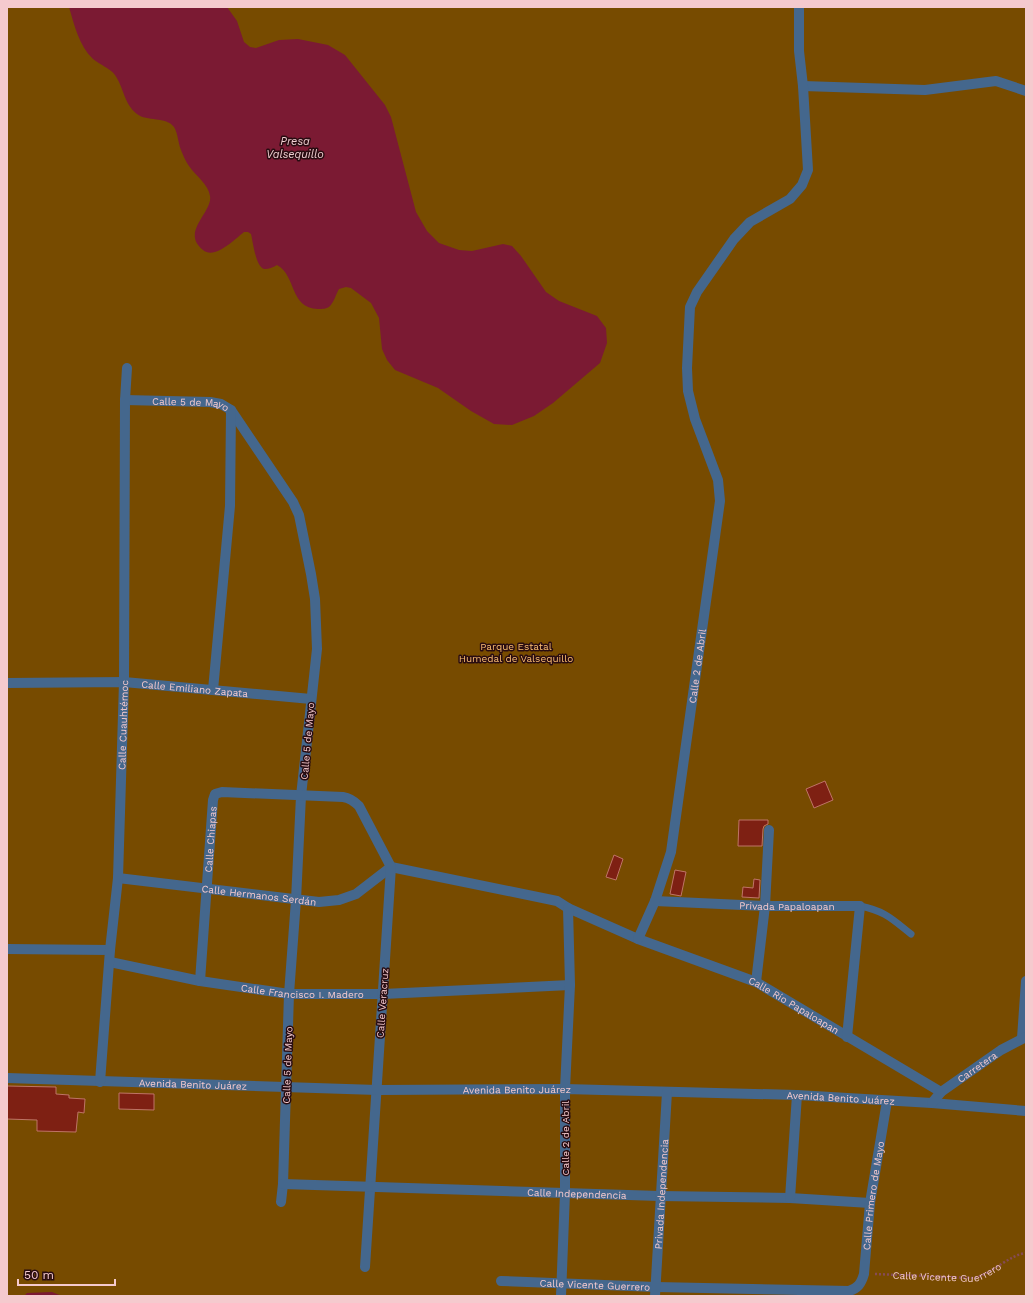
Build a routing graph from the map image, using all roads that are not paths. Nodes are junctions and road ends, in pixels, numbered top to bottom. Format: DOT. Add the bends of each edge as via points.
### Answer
graph roads {
  1 [pos="799,7"];
  2 [pos="803,86"];
  3 [pos="1026,91"];
  4 [pos="128,368"];
  5 [pos="125,400"];
  6 [pos="231,410"];
  7 [pos="124,682"];
  8 [pos="7,683"];
  9 [pos="212,690"];
  10 [pos="310,699"];
  11 [pos="302,796"];
  12 [pos="769,830"];
  13 [pos="391,867"];
  14 [pos="118,878"];
  15 [pos="207,888"];
  16 [pos="296,900"];
  17 [pos="655,901"];
  18 [pos="765,906"];
  19 [pos="860,906"];
  20 [pos="568,908"];
  21 [pos="911,934"];
  22 [pos="638,939"];
  23 [pos="7,949"];
  24 [pos="110,950"];
  25 [pos="110,962"];
  26 [pos="200,981"];
  27 [pos="1026,981"];
  28 [pos="756,982"];
  29 [pos="570,985"];
  30 [pos="289,994"];
  31 [pos="383,994"];
  32 [pos="847,1037"];
  33 [pos="1024,1038"];
  34 [pos="7,1078"];
  35 [pos="100,1082"];
  36 [pos="286,1087"];
  37 [pos="565,1089"];
  38 [pos="377,1090"];
  39 [pos="667,1092"];
  40 [pos="941,1092"];
  41 [pos="797,1095"];
  42 [pos="887,1101"];
  43 [pos="932,1103"];
  44 [pos="1026,1111"];
  45 [pos="283,1184"];
  46 [pos="371,1187"];
  47 [pos="565,1193"];
  48 [pos="660,1196"];
  49 [pos="790,1198"];
  50 [pos="281,1202"];
  51 [pos="870,1203"];
  52 [pos="365,1267"];
  53 [pos="501,1281"];
  54 [pos="563,1284"];
  55 [pos="856,1288"];
  56 [pos="655,1291"];
  57 [pos="561,1296"];
  1 -- 2 [label="street, Calle 2 de Abril" via="799,51"];
  2 -- 3 [label="street" via="925,90 996,81"];
  2 -- 17 [label="street, Calle 2 de Abril" via="808,170 802,185 790,199 750,222 696,292 690,307 688,391 695,419 718,480 720,501 671,852"];
  4 -- 5 [label="street, Calle Cuauhtémoc"];
  5 -- 6 [label="street, Calle 5 de Mayo" via="210,402 221,404"];
  5 -- 7 [label="street, Calle Cuauhtémoc"];
  6 -- 9 [label="street" via="230,506"];
  6 -- 10 [label="street, Calle 5 de Mayo" via="299,514 315,599 316,649"];
  7 -- 8 [label="street, Calle Emiliano Zapata"];
  7 -- 9 [label="street, Calle Emiliano Zapata"];
  7 -- 14 [label="street, Calle Cuauhtémoc"];
  9 -- 10 [label="street, Calle Emiliano Zapata"];
  10 -- 11 [label="street, Calle 5 de Mayo"];
  11 -- 13 [label="street" via="343,797 355,801"];
  11 -- 15 [label="street, Calle Chiapas" via="222,792 215,794"];
  11 -- 16 [label="street, Calle 5 de Mayo"];
  12 -- 18 [label="street"];
  13 -- 16 [label="street, Calle Hermanos Serdán" via="356,894 339,900"];
  13 -- 20 [label="street, Calle Río Papaloapan" via="557,901"];
  13 -- 31 [label="street, Calle Veracruz"];
  14 -- 15 [label="street, Calle Hermanos Serdán"];
  14 -- 24 [label="street, Calle Cuauhtémoc"];
  15 -- 16 [label="street, Calle Hermanos Serdán"];
  15 -- 26 [label="street, Calle Chiapas"];
  16 -- 30 [label="street, Calle 5 de Mayo"];
  17 -- 18 [label="street, Privada Papaloapan"];
  17 -- 22 [label="street, Calle 2 de Abril"];
  18 -- 19 [label="street, Privada Papaloapan"];
  18 -- 28 [label="street"];
  19 -- 21 [label="lane, Privada Papaloapan" via="885,914"];
  19 -- 32 [label="street"];
  20 -- 22 [label="street, Calle Río Papaloapan"];
  20 -- 29 [label="street, Calle 2 de Abril"];
  22 -- 28 [label="street, Calle Río Papaloapan"];
  23 -- 24 [label="street"];
  24 -- 25 [label="street, Calle Cuauhtémoc"];
  25 -- 26 [label="street, Calle Francisco I. Madero"];
  25 -- 35 [label="street, Calle Cuauhtémoc"];
  26 -- 30 [label="street, Calle Francisco I. Madero"];
  27 -- 33 [label="street"];
  28 -- 32 [label="street, Calle Río Papaloapan"];
  29 -- 31 [label="street, Calle Francisco I. Madero"];
  29 -- 37 [label="street, Calle 2 de Abril"];
  30 -- 31 [label="street, Calle Francisco I. Madero"];
  30 -- 36 [label="street, Calle 5 de Mayo"];
  31 -- 38 [label="street, Calle Veracruz"];
  32 -- 40 [label="street, Calle Río Papaloapan"];
  33 -- 40 [label="street, Carretera" via="1001,1050"];
  34 -- 35 [label="street, Avenida Benito Juárez"];
  35 -- 36 [label="street, Avenida Benito Juárez"];
  36 -- 38 [label="street, Avenida Benito Juárez"];
  36 -- 45 [label="street, Calle 5 de Mayo"];
  37 -- 38 [label="street, Avenida Benito Juárez"];
  37 -- 39 [label="street, Avenida Benito Juárez"];
  37 -- 47 [label="street, Calle 2 de Abril"];
  38 -- 46 [label="street, Calle Veracruz"];
  39 -- 41 [label="street, Avenida Benito Juárez"];
  39 -- 48 [label="street, Privada Independencia"];
  40 -- 43 [label="street, Carretera"];
  41 -- 42 [label="street, Avenida Benito Juárez"];
  41 -- 49 [label="street"];
  42 -- 43 [label="street, Avenida Benito Juárez"];
  42 -- 51 [label="street, Calle Primero de Mayo"];
  43 -- 44 [label="street, Avenida Benito Juárez"];
  45 -- 46 [label="street, Calle Independencia"];
  45 -- 50 [label="street, Calle 5 de Mayo"];
  46 -- 47 [label="street, Calle Independencia"];
  46 -- 52 [label="street, Calle Veracruz"];
  47 -- 48 [label="street, Calle Independencia"];
  47 -- 54 [label="street, Calle 2 de Abril"];
  48 -- 49 [label="street, Calle Independencia"];
  48 -- 56 [label="street, Privada Independencia"];
  49 -- 51 [label="street, Calle Independencia"];
  51 -- 55 [label="street, Calle Primero de Mayo" via="864,1274 862,1283"];
  53 -- 54 [label="street, Calle Vicente Guerrero"];
  54 -- 56 [label="street, Calle Vicente Guerrero"];
  54 -- 57 [label="street, Calle 2 de Abril"];
  55 -- 56 [label="street, Calle Vicente Guerrero" via="848,1291"];
}
